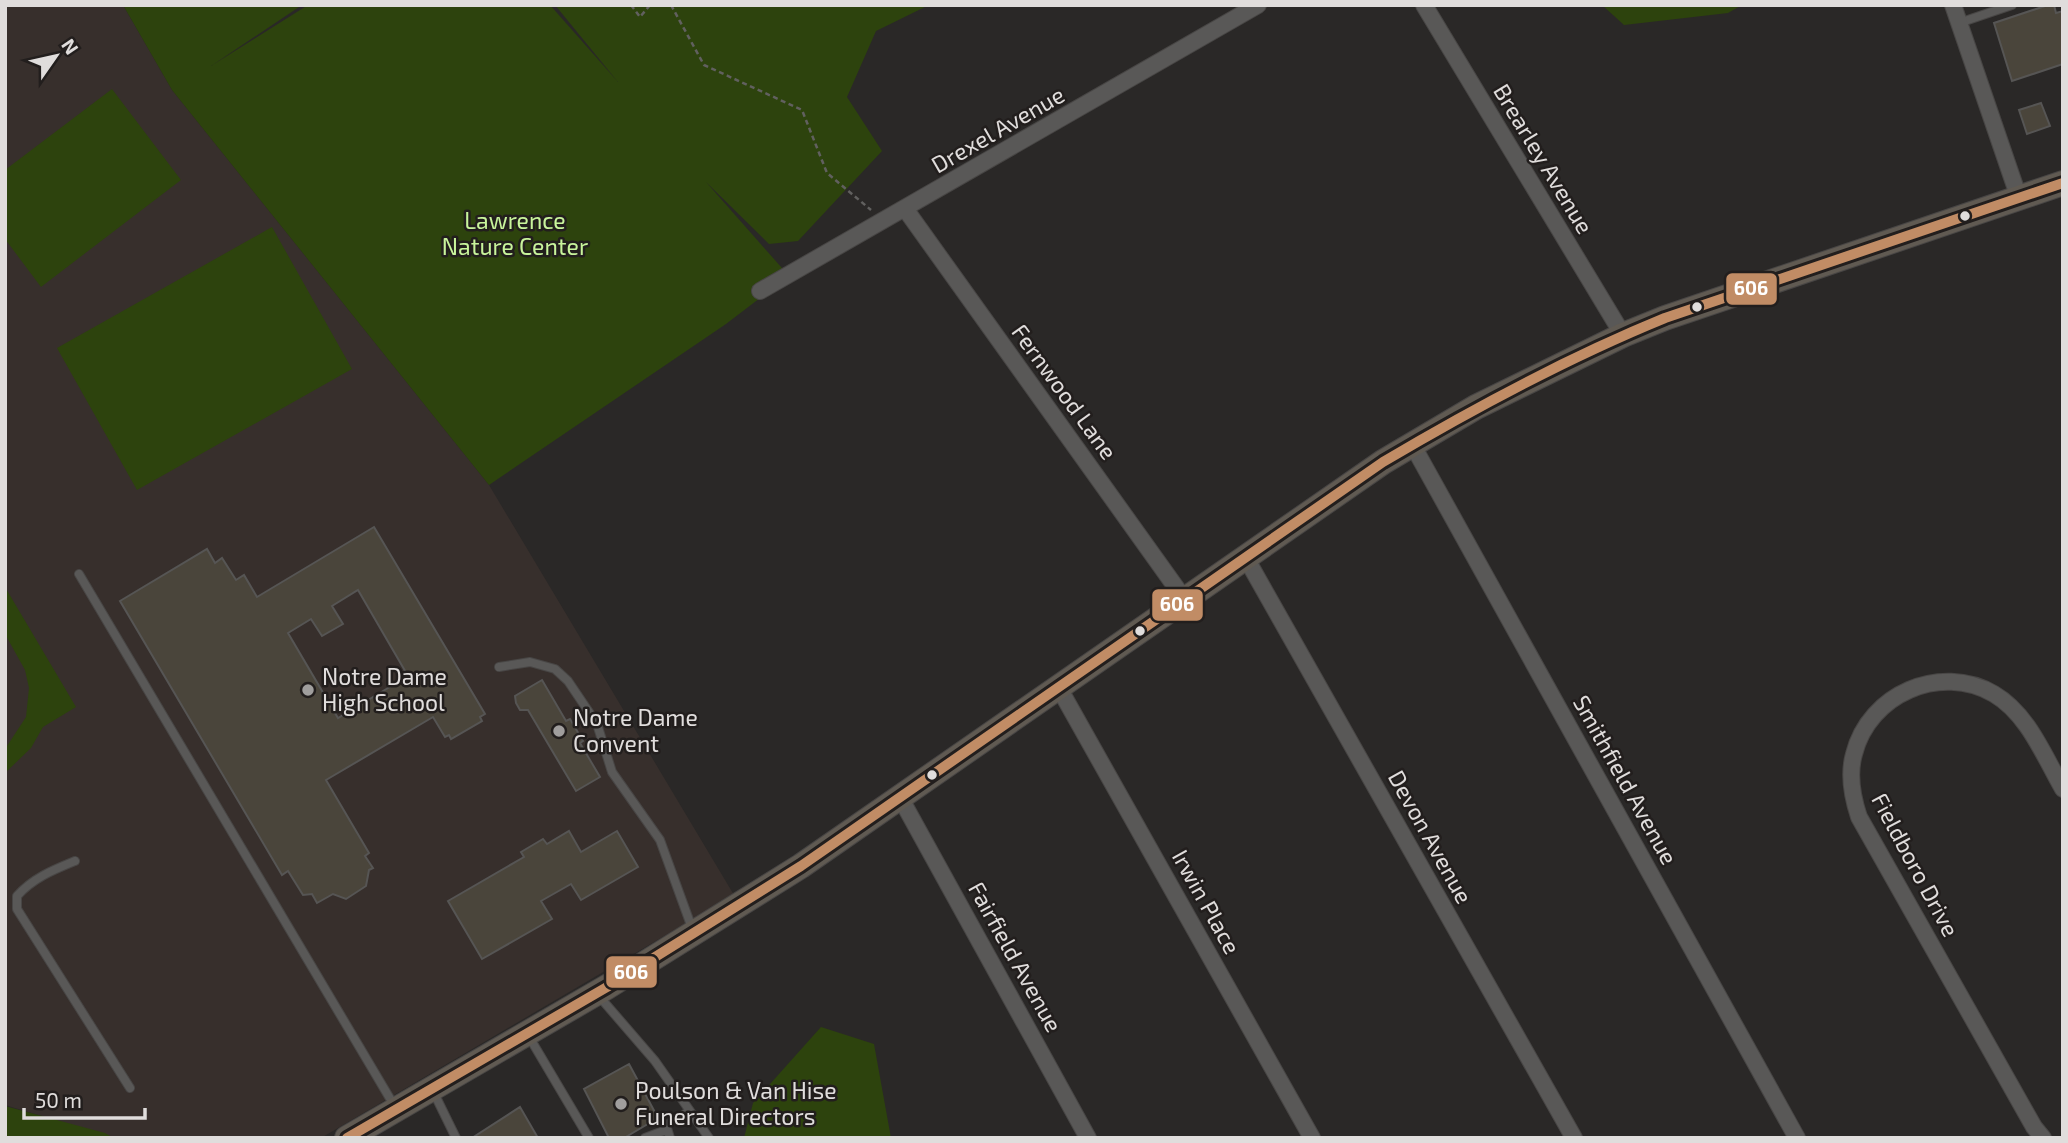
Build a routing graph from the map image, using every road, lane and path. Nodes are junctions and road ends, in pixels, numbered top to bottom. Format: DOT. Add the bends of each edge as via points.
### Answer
graph roads {
  1 [pos="631,5"];
  2 [pos="650,5"];
  3 [pos="671,5"];
  4 [pos="1258,5"];
  5 [pos="1423,5"];
  6 [pos="1953,5"];
  7 [pos="2012,5"];
  8 [pos="1959,23"];
  9 [pos="2063,183"];
  10 [pos="2019,198"];
  11 [pos="906,210"];
  12 [pos="885,220"];
  13 [pos="760,291"];
  14 [pos="1623,335"];
  15 [pos="1412,444"];
  16 [pos="1246,558"];
  17 [pos="79,574"];
  18 [pos="1185,600"];
  19 [pos="499,667"];
  20 [pos="1059,688"];
  21 [pos="2063,789"];
  22 [pos="901,799"];
  23 [pos="75,861"];
  24 [pos="695,934"];
  25 [pos="597,993"];
  26 [pos="527,1033"];
  27 [pos="130,1088"];
  28 [pos="432,1088"];
  29 [pos="396,1109"];
  30 [pos="690,1111"];
  31 [pos="668,1134"];
  32 [pos="347,1138"];
  33 [pos="456,1138"];
  34 [pos="589,1138"];
  35 [pos="645,1138"];
  36 [pos="709,1138"];
  37 [pos="1088,1138"];
  38 [pos="1312,1138"];
  39 [pos="1574,1138"];
  40 [pos="1797,1138"];
  41 [pos="2043,1138"];
  1 -- 2 [label="path" via="640,17"];
  3 -- 12 [label="path" via="704,65 802,110 827,173"];
  4 -- 11 [label="street, Drexel Avenue"];
  5 -- 14 [label="street, Brearley Avenue"];
  6 -- 8 [label="street"];
  7 -- 8 [label="lane"];
  8 -- 10 [label="street"];
  9 -- 10 [label="main road"];
  10 -- 14 [label="main road"];
  11 -- 12 [label="street, Drexel Avenue"];
  11 -- 18 [label="street, Fernwood Lane"];
  12 -- 13 [label="street, Drexel Avenue"];
  14 -- 15 [label="main road" via="1506,391"];
  15 -- 16 [label="main road"];
  15 -- 40 [label="street, Smithfield Avenue"];
  16 -- 18 [label="main road"];
  16 -- 39 [label="street, Devon Avenue"];
  17 -- 29 [label="lane"];
  18 -- 20 [label="main road"];
  19 -- 24 [label="lane" via="530,662 555,669 568,681 597,724 612,772 660,840"];
  20 -- 22 [label="main road"];
  20 -- 38 [label="street, Irwin Place"];
  21 -- 41 [label="street, Fieldboro Drive" via="2011,706 1959,682 1920,685 1885,703 1860,735 1851,776 1859,817"];
  22 -- 24 [label="main road"];
  22 -- 37 [label="street, Fairfield Avenue"];
  23 -- 27 [label="lane" via="25,887 17,896 17,909"];
  24 -- 25 [label="main road"];
  25 -- 26 [label="main road"];
  25 -- 30 [label="lane"];
  26 -- 28 [label="main road"];
  26 -- 34 [label="lane"];
  28 -- 29 [label="main road"];
  28 -- 33 [label="lane"];
  29 -- 32 [label="main road"];
  30 -- 31 [label="lane" via="666,1125"];
  30 -- 36 [label="lane"];
  31 -- 35 [label="lane"];
}
